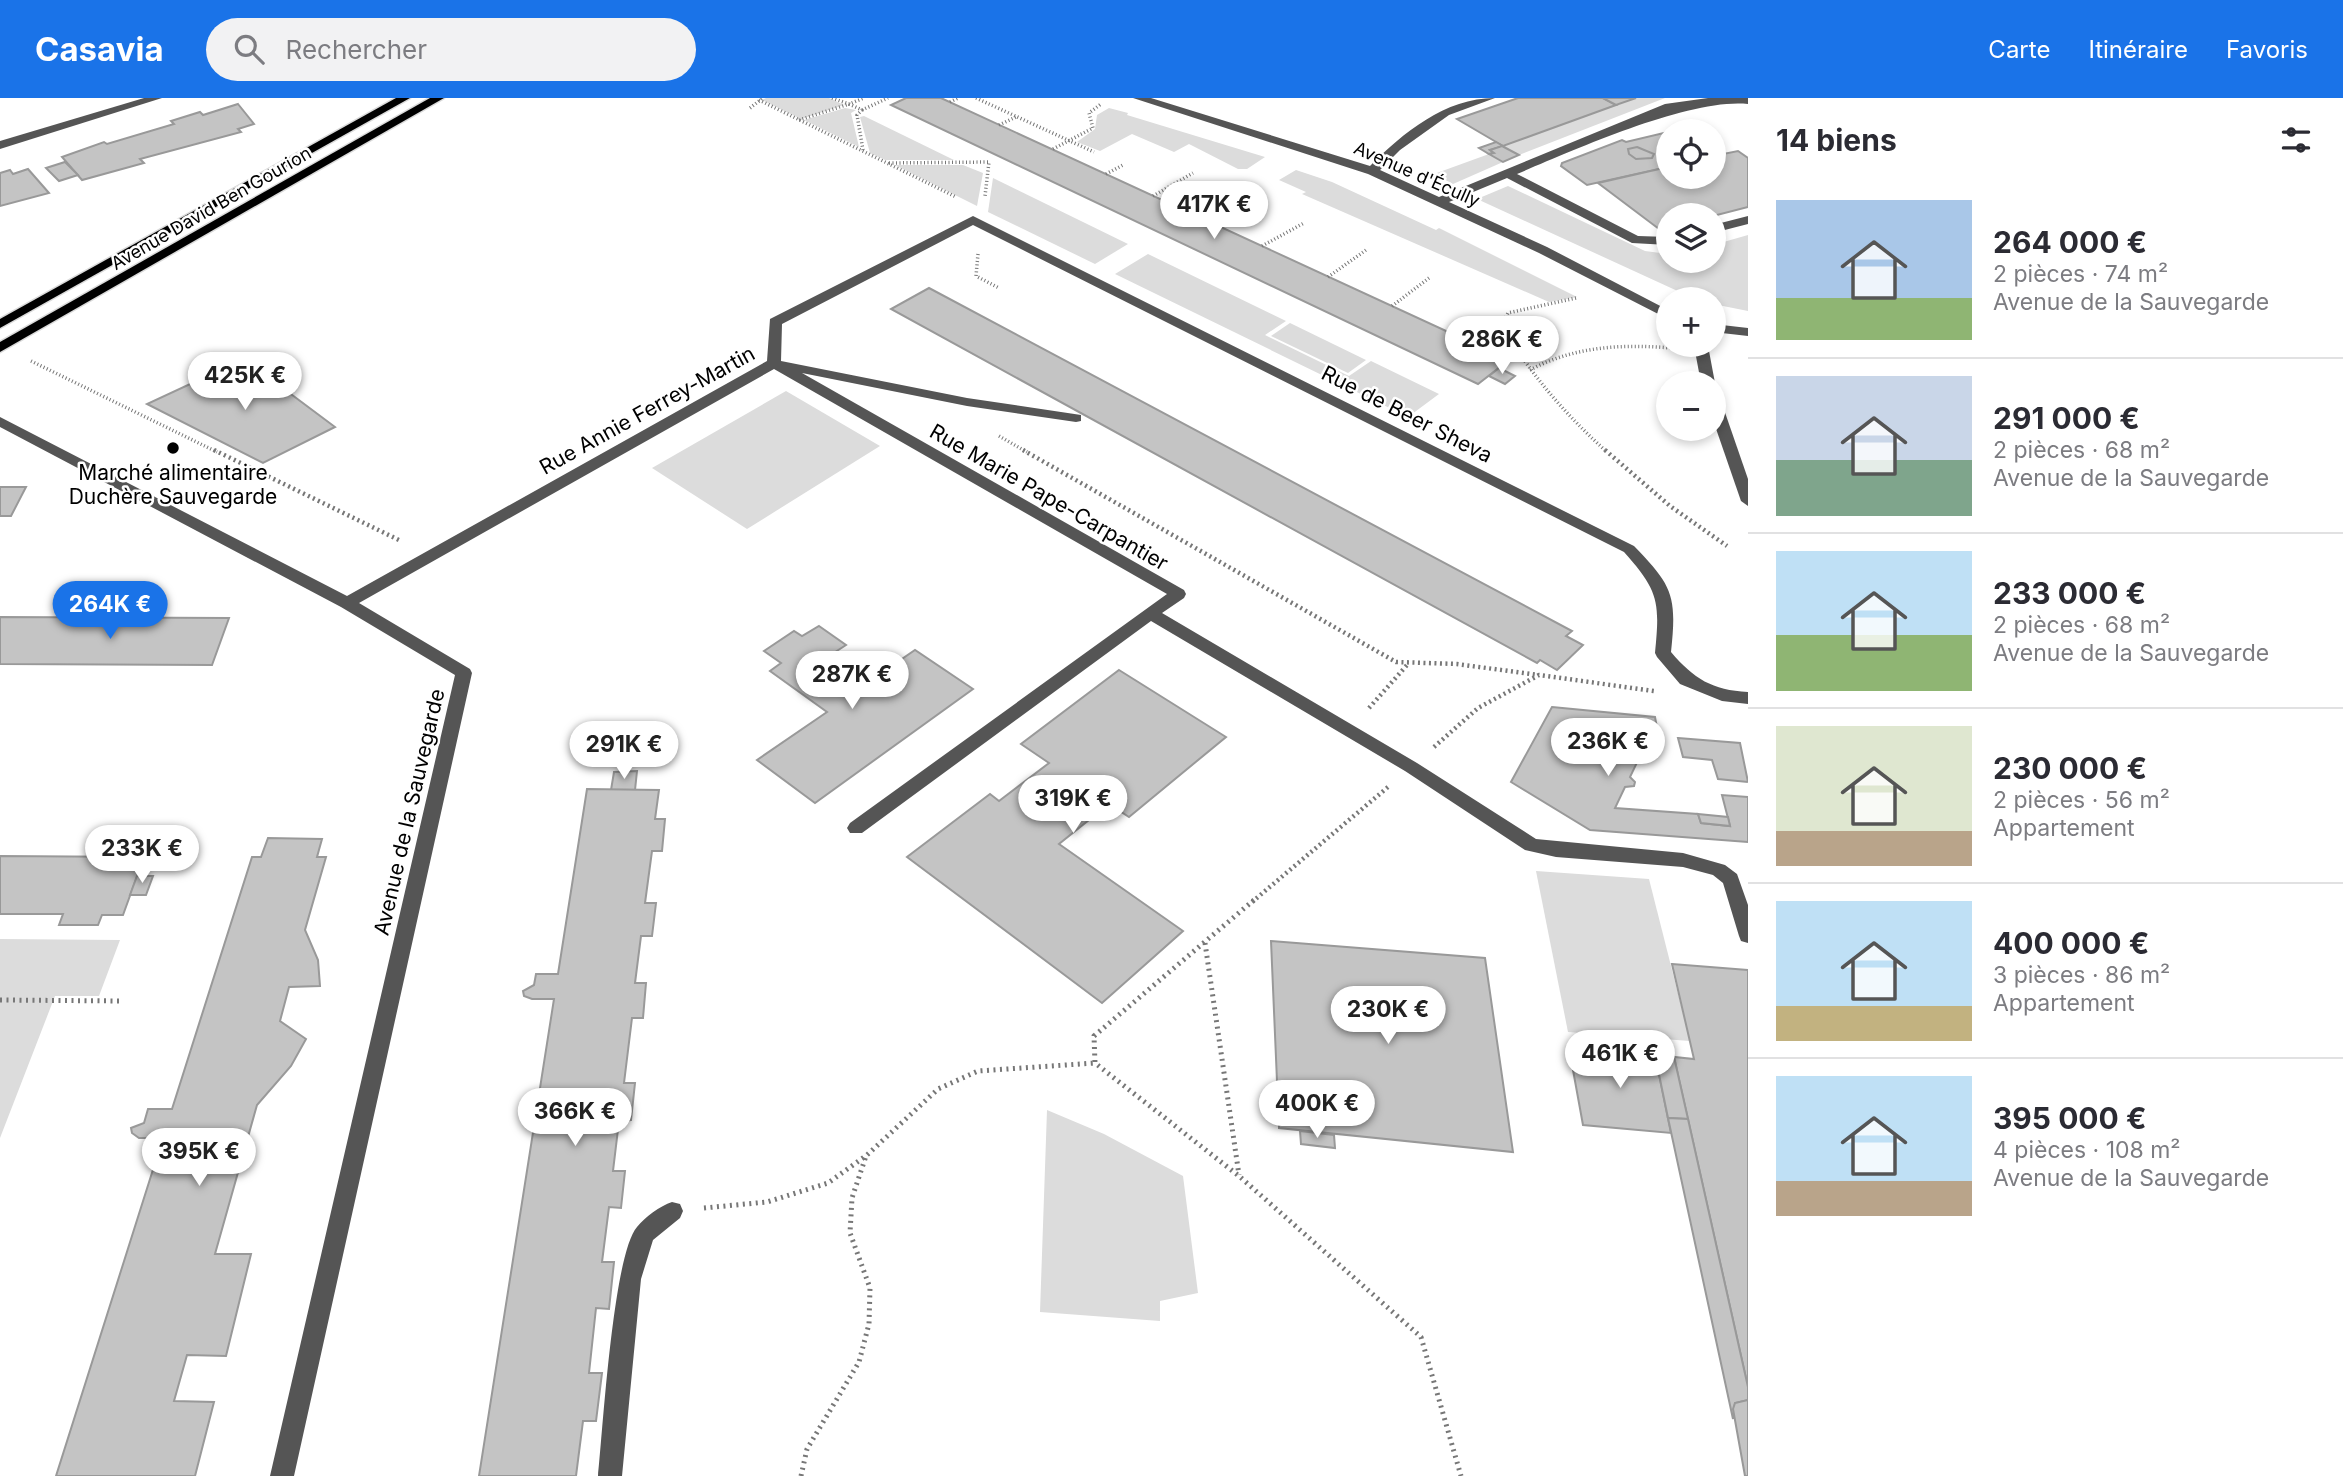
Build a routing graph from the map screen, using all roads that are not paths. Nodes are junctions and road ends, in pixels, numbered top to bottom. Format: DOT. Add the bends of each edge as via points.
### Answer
graph roads {
  1 [pos="156,98"];
  2 [pos="404,98"];
  3 [pos="438,98"];
  4 [pos="1139,98"];
  5 [pos="1489,98"];
  6 [pos="1748,101"];
  7 [pos="0,145"];
  8 [pos="1372,171"];
  9 [pos="1506,173"];
  10 [pos="1439,202"];
  11 [pos="973,220"];
  12 [pos="1748,220"];
  13 [pos="1726,226"];
  14 [pos="1656,241"];
  15 [pos="1656,309"];
  16 [pos="0,324"];
  17 [pos="1726,329"];
  18 [pos="1748,332"];
  19 [pos="0,348"];
  20 [pos="774,363"];
  21 [pos="1076,418"];
  22 [pos="0,421"];
  23 [pos="1726,436"];
  24 [pos="1748,501"];
  25 [pos="347,603"];
  26 [pos="1151,614"];
  27 [pos="1748,698"];
  28 [pos="856,828"];
  29 [pos="1748,936"];
  30 [pos="672,1211"];
  31 [pos="282,1476"];
  32 [pos="610,1476"];
  1 -- 7 [label="street"];
  2 -- 16 [label="main road, Avenue David Ben Gourion"];
  3 -- 19 [label="main road, Avenue David Ben Gourion"];
  4 -- 8 [label="street, Avenue d'Écully"];
  5 -- 8 [label="street" via="1445,113 1396,147"];
  6 -- 9 [label="street" via="1737,98 1669,106"];
  8 -- 10 [label="street, Avenue d'Écully"];
  9 -- 10 [label="street"];
  9 -- 14 [label="street" via="1636,240"];
  10 -- 15 [label="street, Avenue d'Écully"];
  11 -- 20 [label="street, Rue Annie Ferrey-Martin" via="775,322"];
  11 -- 27 [label="street, Rue de Beer Sheva" via="1629,549 1656,578 1667,613 1663,653 1686,680 1728,697"];
  12 -- 13 [label="street"];
  17 -- 18 [label="street"];
  20 -- 21 [label="street" via="967,402"];
  20 -- 25 [label="street, Rue Annie Ferrey-Martin"];
  20 -- 26 [label="street, Rue Marie Pape-Carpantier" via="1178,594"];
  22 -- 25 [label="street, Avenue de la Sauvegarde"];
  23 -- 24 [label="street"];
  25 -- 31 [label="street, Avenue de la Sauvegarde" via="464,673"];
  26 -- 28 [label="street, Rue Marie Pape-Carpantier"];
  26 -- 29 [label="street" via="1411,767 1531,845 1683,860 1719,870 1731,879"];
  30 -- 32 [label="street" via="644,1234 630,1279"];
}
